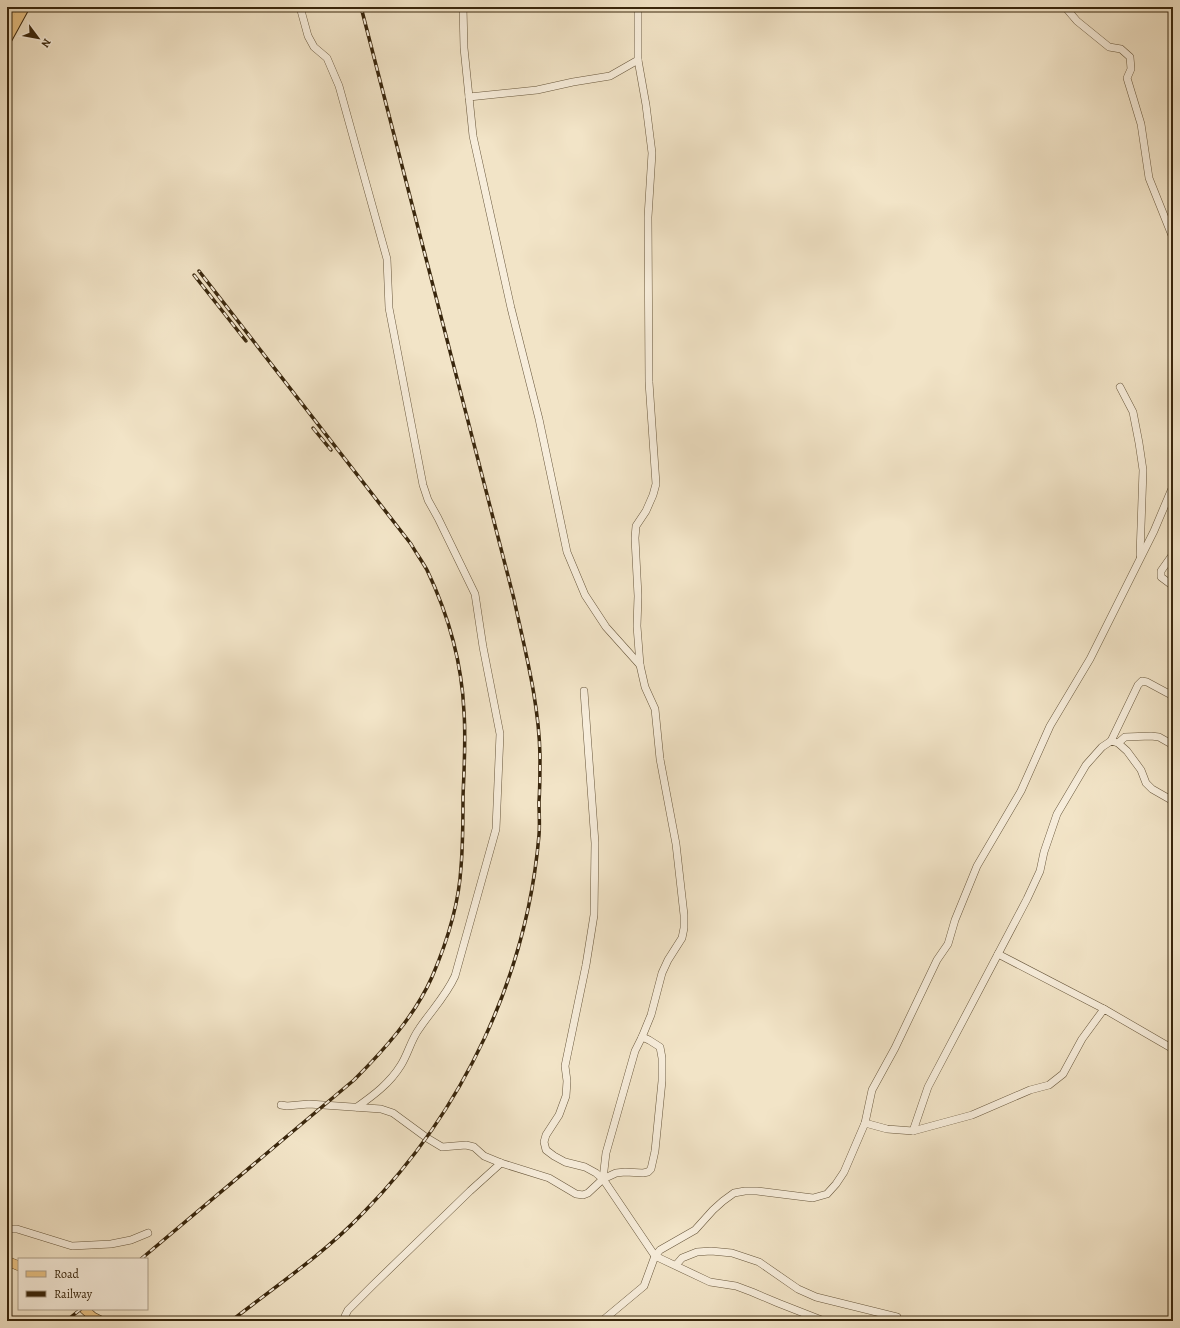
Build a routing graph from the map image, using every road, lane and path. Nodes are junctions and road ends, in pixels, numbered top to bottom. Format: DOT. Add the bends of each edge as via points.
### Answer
graph roads {
  1 [pos="13,7"];
  2 [pos="24,7"];
  3 [pos="300,7"];
  4 [pos="463,7"];
  5 [pos="638,7"];
  6 [pos="1065,7"];
  7 [pos="7,18"];
  8 [pos="7,38"];
  9 [pos="638,60"];
  10 [pos="469,97"];
  11 [pos="1173,238"];
  12 [pos="1120,387"];
  13 [pos="1173,486"];
  14 [pos="1173,554"];
  15 [pos="1140,559"];
  16 [pos="1173,586"];
  17 [pos="640,665"];
  18 [pos="584,691"];
  19 [pos="1173,696"];
  20 [pos="1115,742"];
  21 [pos="1173,745"];
  22 [pos="1173,801"];
  23 [pos="998,954"];
  24 [pos="1104,1009"];
  25 [pos="642,1037"];
  26 [pos="1173,1049"];
  27 [pos="281,1105"];
  28 [pos="357,1107"];
  29 [pos="864,1123"];
  30 [pos="913,1131"];
  31 [pos="501,1163"];
  32 [pos="604,1179"];
  33 [pos="7,1229"];
  34 [pos="148,1233"];
  35 [pos="654,1256"];
  36 [pos="7,1261"];
  37 [pos="676,1265"];
  38 [pos="18,1266"];
  39 [pos="84,1311"];
  40 [pos="897,1317"];
  41 [pos="90,1321"];
  42 [pos="101,1321"];
  43 [pos="346,1321"];
  44 [pos="602,1321"];
  45 [pos="824,1321"];
  1 -- 7 [label="highway"];
  2 -- 8 [label="highway"];
  3 -- 28 [label="street" via="308,36 314,47 327,58 339,86 379,229 387,259 389,308 423,485 475,594 500,734 496,829 455,976 418,1031 392,1079"];
  4 -- 10 [label="street"];
  5 -- 9 [label="street"];
  6 -- 11 [label="street" via="1077,21 1109,47 1121,49 1130,57 1131,69 1128,78 1141,124 1149,178"];
  9 -- 10 [label="street" via="610,76 537,90"];
  9 -- 17 [label="street" via="652,153 648,217 648,374 656,484 646,511 636,526"];
  10 -- 17 [label="street" via="473,136 511,308 539,419 567,552 585,595 606,627"];
  12 -- 15 [label="street" via="1133,412 1143,470"];
  13 -- 15 [label="street"];
  14 -- 16 [label="street" via="1161,571 1161,577"];
  15 -- 29 [label="street" via="1090,659 1050,726 1021,791 977,866 948,944 937,960 872,1090"];
  17 -- 25 [label="street" via="655,710 660,759 676,844 684,915 682,938 662,973 651,1015"];
  18 -- 32 [label="street" via="595,843 594,915 565,1066 566,1096 544,1142 546,1150 554,1156 586,1167"];
  19 -- 20 [label="street" via="1142,681 1138,685"];
  20 -- 21 [label="street" via="1125,737 1151,736"];
  20 -- 22 [label="street" via="1127,751 1141,770 1146,783"];
  20 -- 23 [label="street" via="1102,747 1086,765 1057,814 1040,871"];
  23 -- 24 [label="street"];
  23 -- 30 [label="street" via="928,1087"];
  24 -- 26 [label="street"];
  24 -- 30 [label="street" via="1082,1039 1063,1074 1049,1085 1030,1090 972,1115"];
  25 -- 32 [label="street" via="635,1051 606,1153"];
  25 -- 32 [label="street" via="660,1047 662,1052 662,1081 653,1162 648,1172 616,1173"];
  27 -- 28 [label="street"];
  28 -- 31 [label="street" via="393,1113 442,1147 466,1144"];
  29 -- 30 [label="street" via="887,1129"];
  29 -- 35 [label="street" via="844,1172 827,1194 813,1198 758,1191 734,1193 713,1210 695,1230"];
  31 -- 32 [label="street" via="549,1178 576,1194 588,1193"];
  31 -- 43 [label="street" via="348,1310"];
  32 -- 35 [label="street"];
  33 -- 34 [label="street" via="72,1246 111,1244"];
  35 -- 37 [label="street"];
  35 -- 44 [label="street" via="644,1286"];
  36 -- 38 [label="main road"];
  37 -- 40 [label="street" via="682,1258 697,1252 732,1253 759,1262 798,1289 816,1297"];
  37 -- 45 [label="street" via="710,1282 736,1286"];
  39 -- 41 [label="main road"];
  39 -- 42 [label="main road"];
}
